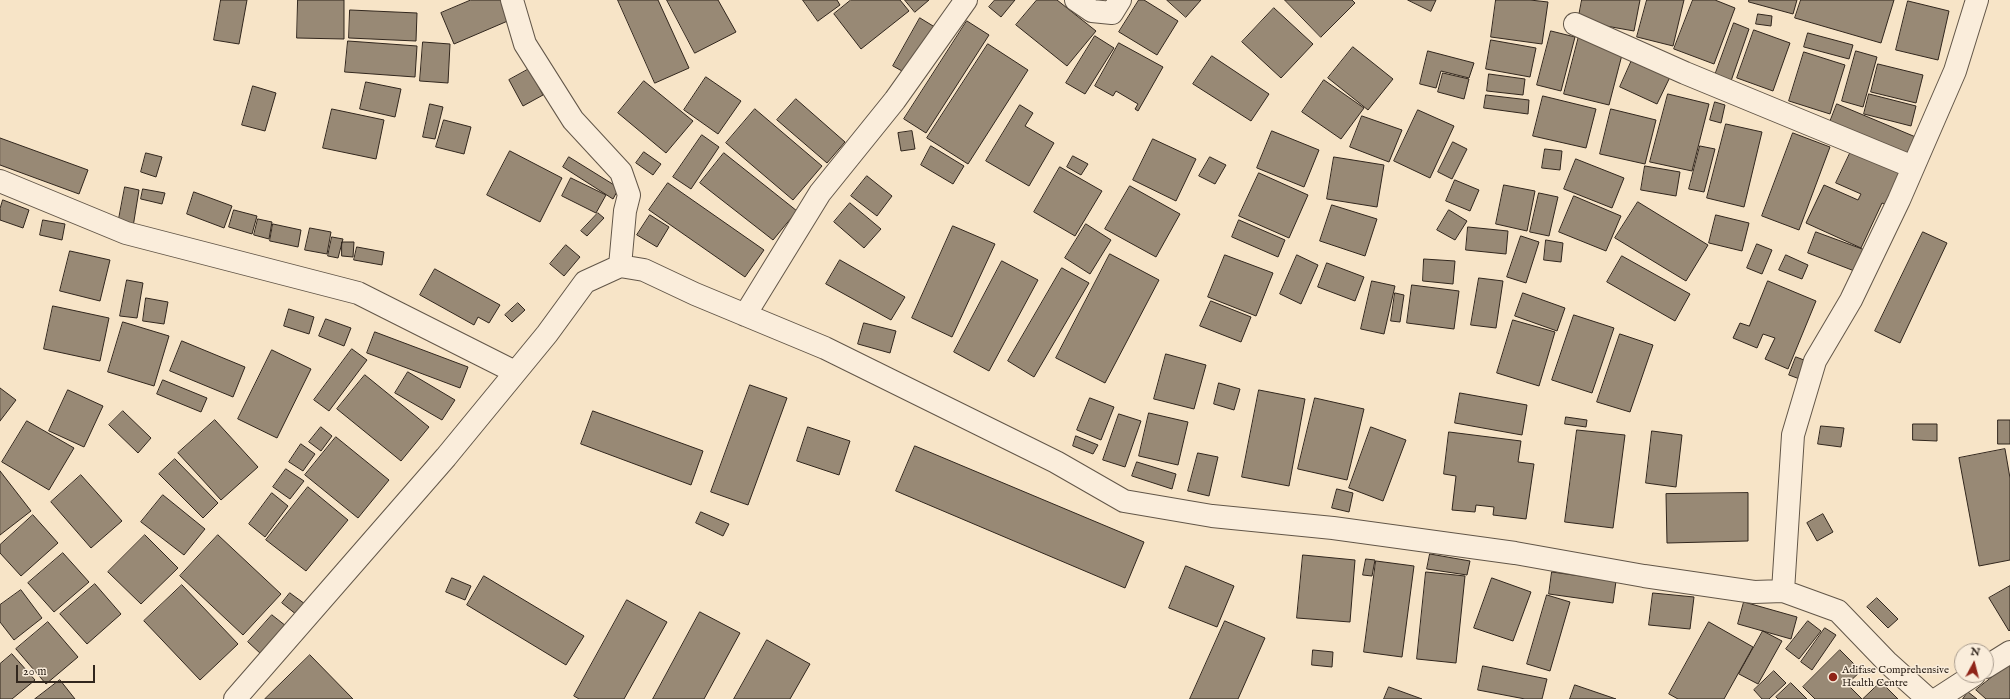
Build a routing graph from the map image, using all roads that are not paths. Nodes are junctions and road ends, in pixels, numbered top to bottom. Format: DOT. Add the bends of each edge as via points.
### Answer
graph roads {
  1 [pos="966,0"];
  2 [pos="1076,0"];
  3 [pos="1120,0"];
  4 [pos="1977,0"];
  5 [pos="517,2"];
  6 [pos="1575,24"];
  7 [pos="1913,167"];
  8 [pos="0,181"];
  9 [pos="620,266"];
  10 [pos="746,315"];
  11 [pos="515,372"];
  12 [pos="1783,591"];
  13 [pos="2010,652"];
  14 [pos="1994,662"];
  15 [pos="1962,683"];
  16 [pos="235,699"];
  17 [pos="1928,699"];
  18 [pos="1937,699"];
  1 -- 10 [label="street" via="895,100 820,193"];
  2 -- 3 [label="street" via="1092,11 1112,13"];
  4 -- 7 [label="street" via="1955,70"];
  5 -- 9 [label="street" via="526,44 573,120 621,172 630,195 625,211"];
  6 -- 7 [label="street" via="1685,73"];
  7 -- 12 [label="street" via="1851,300 1815,361 1793,435"];
  8 -- 11 [label="street" via="126,233 358,293"];
  9 -- 10 [label="street" via="644,270"];
  9 -- 11 [label="street" via="585,282"];
  10 -- 12 [label="street" via="825,348 1056,462 1124,501 1212,516 1333,528 1515,553 1754,592"];
  11 -- 16 [label="street" via="441,462"];
  12 -- 17 [label="street" via="1838,611 1888,663"];
  13 -- 14 [label="street"];
  15 -- 18 [label="street"];
}
